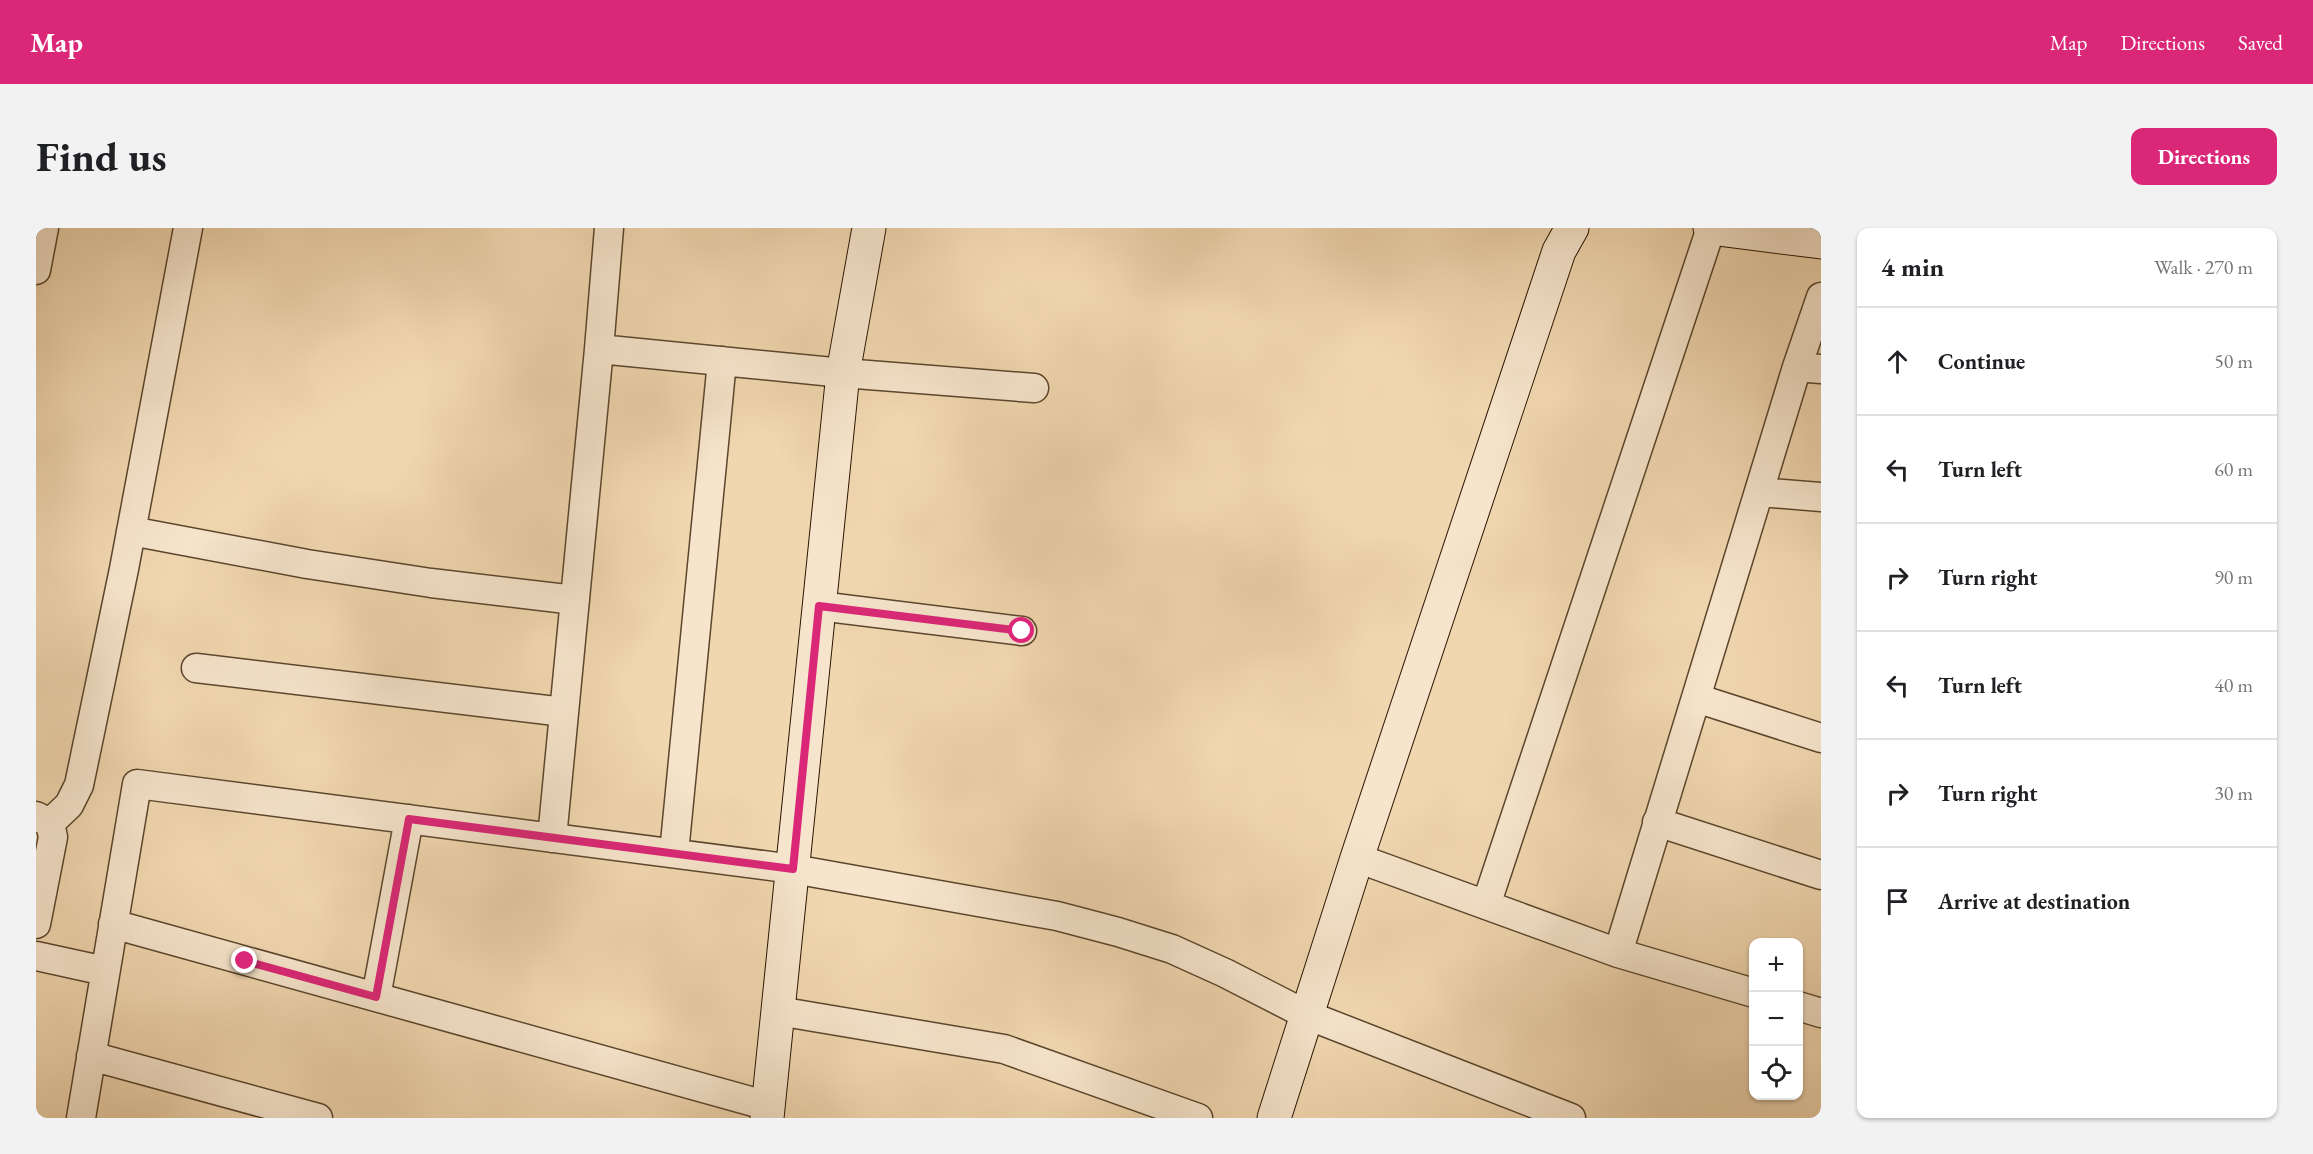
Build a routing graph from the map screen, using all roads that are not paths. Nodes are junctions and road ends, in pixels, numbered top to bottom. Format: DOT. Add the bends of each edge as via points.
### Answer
graph roads {
  1 [pos="44,228"];
  2 [pos="188,228"];
  3 [pos="609,228"];
  4 [pos="869,228"];
  5 [pos="1572,228"];
  6 [pos="1711,228"];
  7 [pos="1821,242"];
  8 [pos="36,270"];
  9 [pos="1821,297"];
  10 [pos="599,349"];
  11 [pos="722,361"];
  12 [pos="1809,368"];
  13 [pos="843,373"];
  14 [pos="1034,388"];
  15 [pos="1759,492"];
  16 [pos="1821,497"];
  17 [pos="131,531"];
  18 [pos="575,600"];
  19 [pos="819,606"];
  20 [pos="1022,631"];
  21 [pos="196,668"];
  22 [pos="1696,698"];
  23 [pos="564,712"];
  24 [pos="1821,738"];
  25 [pos="409,819"];
  26 [pos="43,820"];
  27 [pos="1658,822"];
  28 [pos="552,838"];
  29 [pos="674,853"];
  30 [pos="1357,858"];
  31 [pos="793,869"];
  32 [pos="1821,875"];
  33 [pos="1486,905"];
  34 [pos="36,924"];
  35 [pos="113,924"];
  36 [pos="1618,953"];
  37 [pos="36,956"];
  38 [pos="105,971"];
  39 [pos="1751,992"];
  40 [pos="376,997"];
  41 [pos="1803,1008"];
  42 [pos="778,1011"];
  43 [pos="1821,1013"];
  44 [pos="1307,1015"];
  45 [pos="91,1056"];
  46 [pos="768,1112"];
  47 [pos="81,1118"];
  48 [pos="318,1118"];
  49 [pos="1198,1118"];
  50 [pos="1274,1118"];
  51 [pos="1571,1118"];
  1 -- 8 [label="street"];
  2 -- 17 [label="street"];
  3 -- 10 [label="street"];
  4 -- 13 [label="street"];
  5 -- 30 [label="street" via="1559,251"];
  6 -- 7 [label="street"];
  6 -- 33 [label="street"];
  9 -- 12 [label="street"];
  10 -- 11 [label="street"];
  10 -- 18 [label="street"];
  11 -- 13 [label="street"];
  11 -- 29 [label="street"];
  12 -- 15 [label="street"];
  13 -- 14 [label="street"];
  13 -- 19 [label="street"];
  15 -- 16 [label="street"];
  15 -- 22 [label="street"];
  17 -- 18 [label="street" via="308,564"];
  17 -- 26 [label="street" via="79,785 69,806"];
  18 -- 23 [label="street"];
  19 -- 20 [label="street"];
  19 -- 31 [label="street"];
  21 -- 23 [label="street"];
  22 -- 24 [label="street"];
  22 -- 27 [label="street"];
  23 -- 28 [label="street"];
  25 -- 28 [label="street"];
  25 -- 35 [label="street" via="137,784"];
  25 -- 40 [label="street"];
  26 -- 34 [label="street" via="53,837"];
  27 -- 32 [label="street"];
  27 -- 36 [label="street"];
  28 -- 29 [label="street"];
  29 -- 31 [label="street"];
  30 -- 33 [label="street"];
  30 -- 44 [label="street"];
  31 -- 42 [label="street"];
  31 -- 44 [label="street" via="1057,916 1118,932 1214,968"];
  33 -- 36 [label="street"];
  35 -- 38 [label="street"];
  35 -- 40 [label="street"];
  36 -- 39 [label="street"];
  37 -- 38 [label="street"];
  38 -- 45 [label="street"];
  40 -- 46 [label="street"];
  41 -- 43 [label="street"];
  42 -- 46 [label="street"];
  42 -- 49 [label="street" via="1004,1049"];
  44 -- 50 [label="street"];
  44 -- 51 [label="street"];
  45 -- 47 [label="street"];
  45 -- 48 [label="street"];
}
